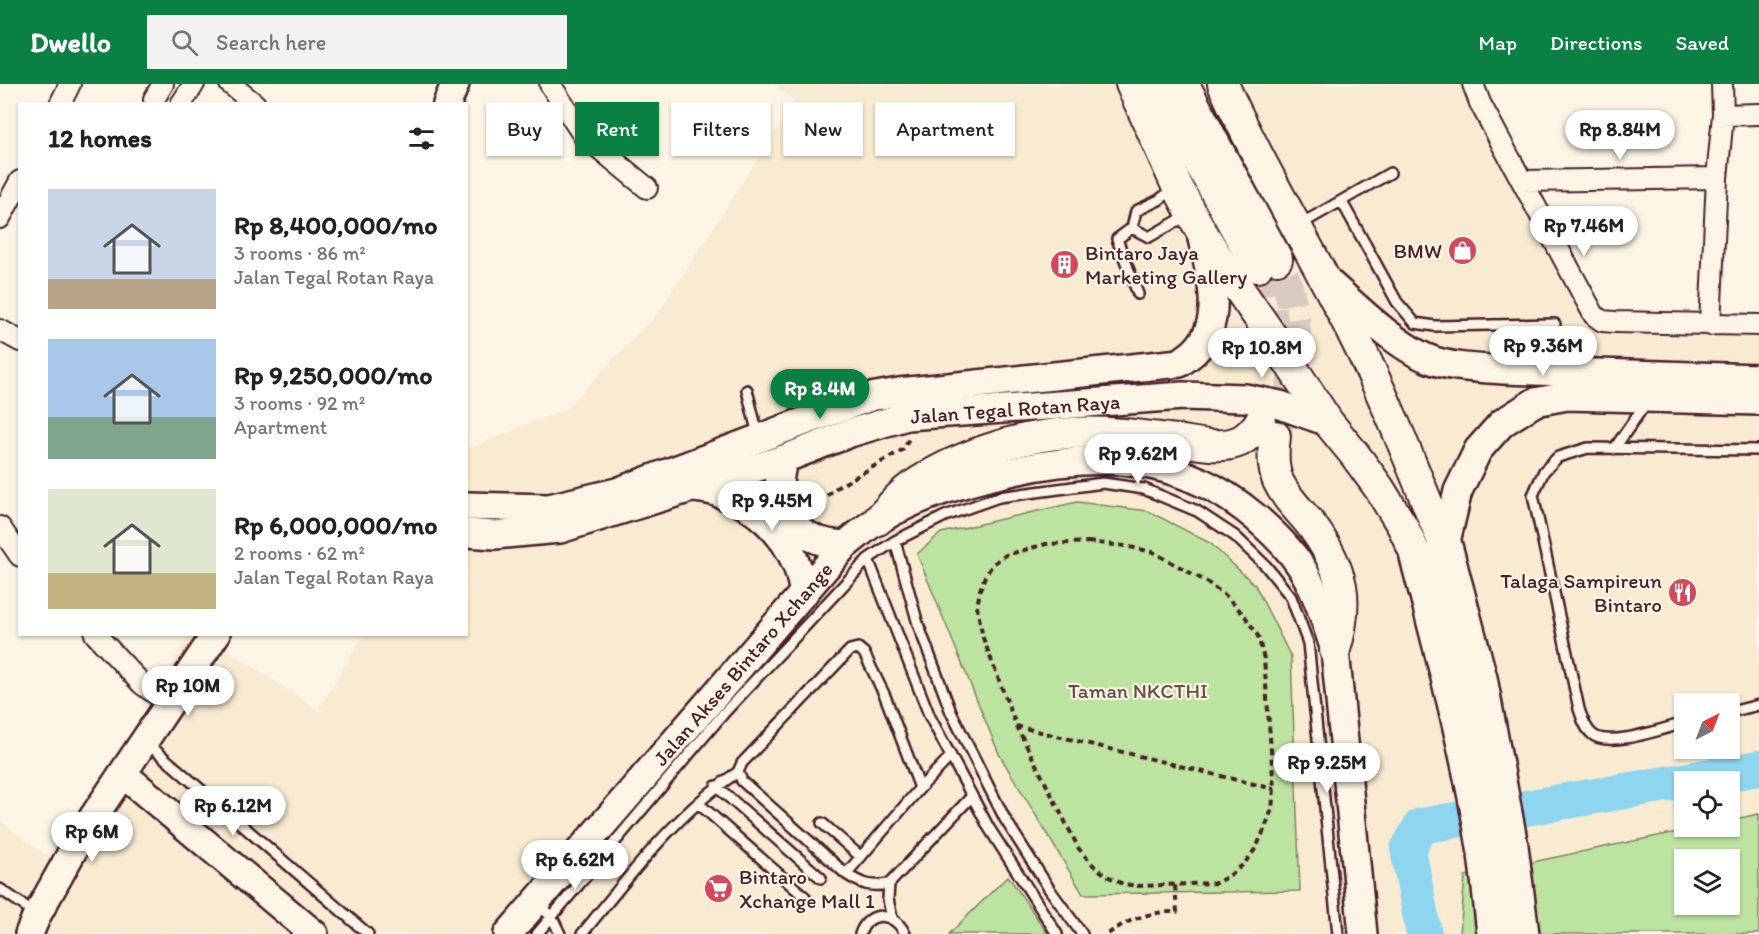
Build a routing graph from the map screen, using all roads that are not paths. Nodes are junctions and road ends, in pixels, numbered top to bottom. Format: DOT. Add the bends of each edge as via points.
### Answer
graph roads {
  1 [pos="70,84"];
  2 [pos="194,84"];
  3 [pos="455,84"];
  4 [pos="550,84"];
  5 [pos="1131,84"];
  6 [pos="1160,84"];
  7 [pos="1184,84"];
  8 [pos="1223,84"];
  9 [pos="1473,84"];
  10 [pos="1722,84"];
  11 [pos="61,102"];
  12 [pos="182,102"];
  13 [pos="448,102"];
  14 [pos="1759,114"];
  15 [pos="1723,115"];
  16 [pos="1390,173"];
  17 [pos="1717,178"];
  18 [pos="1523,181"];
  19 [pos="18,185"];
  20 [pos="1178,186"];
  21 [pos="647,188"];
  22 [pos="1342,202"];
  23 [pos="0,218"];
  24 [pos="1195,221"];
  25 [pos="1296,227"];
  26 [pos="1132,228"];
  27 [pos="1323,278"];
  28 [pos="1138,294"];
  29 [pos="1555,324"];
  30 [pos="1710,325"];
  31 [pos="1759,326"];
  32 [pos="0,330"];
  33 [pos="18,340"];
  34 [pos="1180,363"];
  35 [pos="1759,378"];
  36 [pos="747,390"];
  37 [pos="1184,396"];
  38 [pos="1649,398"];
  39 [pos="1759,402"];
  40 [pos="1328,422"];
  41 [pos="759,437"];
  42 [pos="1614,448"];
  43 [pos="1759,450"];
  44 [pos="784,459"];
  45 [pos="691,477"];
  46 [pos="1054,477"];
  47 [pos="468,506"];
  48 [pos="0,527"];
  49 [pos="886,531"];
  50 [pos="468,533"];
  51 [pos="845,545"];
  52 [pos="1431,552"];
  53 [pos="18,553"];
  54 [pos="868,559"];
  55 [pos="804,593"];
  56 [pos="96,636"];
  57 [pos="215,636"];
  58 [pos="1335,650"];
  59 [pos="170,704"];
  60 [pos="1759,705"];
  61 [pos="1740,710"];
  62 [pos="1674,726"];
  63 [pos="145,741"];
  64 [pos="951,756"];
  65 [pos="738,772"];
  66 [pos="123,774"];
  67 [pos="716,786"];
  68 [pos="920,788"];
  69 [pos="972,796"];
  70 [pos="698,803"];
  71 [pos="822,823"];
  72 [pos="1498,847"];
  73 [pos="861,857"];
  74 [pos="846,874"];
  75 [pos="820,878"];
  76 [pos="1345,879"];
  77 [pos="889,884"];
  78 [pos="0,889"];
  79 [pos="805,897"];
  80 [pos="544,909"];
  81 [pos="892,918"];
  82 [pos="33,925"];
  83 [pos="314,934"];
  84 [pos="368,934"];
  85 [pos="507,934"];
  86 [pos="537,934"];
  87 [pos="560,934"];
  88 [pos="582,934"];
  89 [pos="860,934"];
  90 [pos="905,934"];
  91 [pos="1057,934"];
  92 [pos="1082,934"];
  93 [pos="1338,934"];
  94 [pos="1363,934"];
  95 [pos="1494,934"];
  96 [pos="1522,934"];
  1 -- 11 [label="street"];
  2 -- 12 [label="street"];
  3 -- 13 [label="main road"];
  4 -- 21 [label="street" via="583,135"];
  5 -- 20 [label="main road"];
  6 -- 7 [label="main road" via="1193,151 1267,263"];
  8 -- 25 [label="main road"];
  9 -- 18 [label="street"];
  10 -- 15 [label="street"];
  14 -- 15 [label="street"];
  15 -- 17 [label="street"];
  16 -- 22 [label="lane"];
  17 -- 18 [label="street"];
  17 -- 30 [label="street"];
  18 -- 30 [label="street" via="1594,315 1602,321"];
  19 -- 23 [label="street"];
  20 -- 24 [label="main road"];
  20 -- 26 [label="lane" via="1136,211"];
  22 -- 25 [label="lane"];
  22 -- 29 [label="lane" via="1397,302 1415,323"];
  24 -- 26 [label="lane" via="1149,237"];
  24 -- 34 [label="main road" via="1209,268 1214,309 1208,332 1196,350"];
  24 -- 40 [label="main road"];
  25 -- 27 [label="main road"];
  26 -- 28 [label="lane" via="1117,239"];
  27 -- 35 [label="main road" via="1405,346 1430,359 1461,367"];
  27 -- 52 [label="main road" via="1376,381"];
  30 -- 31 [label="street"];
  32 -- 33 [label="street"];
  34 -- 37 [label="main road" via="1187,368 1193,385"];
  34 -- 41 [label="main road, Jalan Tegal Rotan Raya" via="899,392 870,398"];
  36 -- 41 [label="lane"];
  37 -- 40 [label="main road, Jalan Tegal Rotan Raya" via="1245,398"];
  37 -- 44 [label="main road, Jalan Tegal Rotan Raya" via="907,416"];
  38 -- 39 [label="main road"];
  38 -- 42 [label="lane"];
  38 -- 52 [label="main road" via="1567,396 1535,402 1502,423 1478,450"];
  40 -- 52 [label="main road" via="1403,527"];
  41 -- 45 [label="main road, Jalan Tegal Rotan Raya"];
  42 -- 43 [label="lane"];
  42 -- 62 [label="lane" via="1588,448 1558,458 1544,471 1533,495 1579,709 1593,736 1604,740"];
  44 -- 45 [label="main road, Jalan Tegal Rotan Raya"];
  44 -- 51 [label="main road" via="778,486 794,525 817,541"];
  45 -- 47 [label="main road, Jalan Tegal Rotan Raya" via="549,508"];
  45 -- 50 [label="main road, Jalan Tegal Rotan Raya" via="560,530"];
  45 -- 55 [label="main road" via="744,503 765,519 796,565"];
  46 -- 49 [label="lane" via="945,516"];
  46 -- 49 [label="main road, Jalan Akses Bintaro Xchange" via="1041,464 934,492"];
  46 -- 58 [label="main road, Jalan Akses Bintaro Xchange" via="1119,459 1158,465 1193,477 1236,501 1291,553 1323,611"];
  46 -- 76 [label="lane" via="1144,489 1197,511 1235,536 1291,597 1308,643"];
  48 -- 53 [label="street"];
  49 -- 51 [label="main road, Jalan Akses Bintaro Xchange"];
  49 -- 54 [label="lane"];
  49 -- 58 [label="main road" via="908,489 937,471 1003,444 1092,433 1220,445 1268,429 1278,481 1318,535 1336,568 1343,617"];
  49 -- 92 [label="lane" via="951,712 1005,819"];
  51 -- 55 [label="main road, Jalan Akses Bintaro Xchange"];
  52 -- 72 [label="highway" via="1480,678 1482,768"];
  54 -- 64 [label="lane" via="930,717"];
  54 -- 80 [label="lane"];
  55 -- 80 [label="main road, Jalan Akses Bintaro Xchange"];
  56 -- 59 [label="street" via="142,684"];
  57 -- 59 [label="main road"];
  58 -- 76 [label="main road, Jalan Akses Bintaro Xchange"];
  59 -- 63 [label="main road"];
  60 -- 61 [label="lane"];
  63 -- 66 [label="main road"];
  63 -- 84 [label="lane"];
  64 -- 68 [label="lane"];
  64 -- 69 [label="lane"];
  65 -- 67 [label="lane"];
  65 -- 68 [label="lane" via="742,763 850,650 858,648 885,696"];
  65 -- 74 [label="lane" via="742,781"];
  66 -- 82 [label="main road" via="82,834"];
  66 -- 83 [label="main road"];
  67 -- 70 [label="lane"];
  67 -- 75 [label="lane"];
  68 -- 73 [label="lane"];
  69 -- 77 [label="lane"];
  69 -- 91 [label="lane"];
  70 -- 79 [label="lane"];
  70 -- 88 [label="lane" via="644,859"];
  71 -- 73 [label="lane"];
  72 -- 95 [label="highway"];
  72 -- 96 [label="highway"];
  73 -- 74 [label="lane"];
  74 -- 77 [label="lane" via="860,883"];
  76 -- 93 [label="lane"];
  76 -- 94 [label="main road, Jalan Akses Bintaro Xchange"];
  77 -- 81 [label="lane"];
  78 -- 82 [label="lane"];
  80 -- 85 [label="main road, Jalan Akses Bintaro Xchange"];
  80 -- 86 [label="lane"];
  80 -- 87 [label="lane"];
  81 -- 89 [label="lane" via="871,919"];
  81 -- 90 [label="lane"];
}
